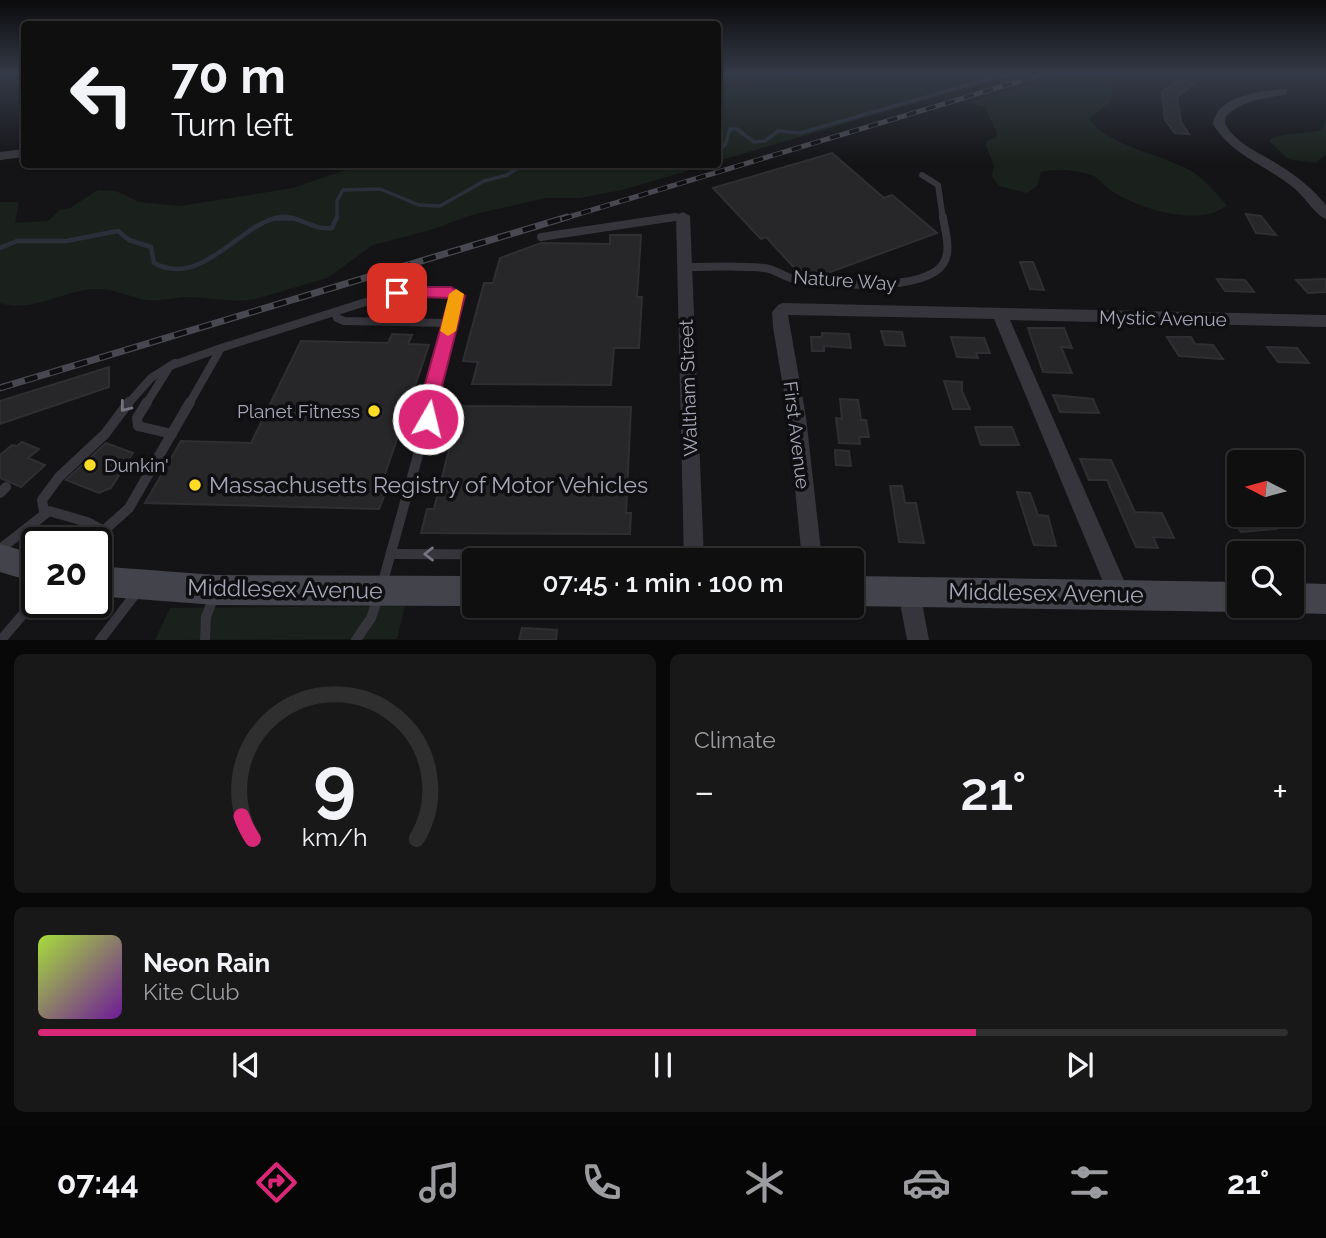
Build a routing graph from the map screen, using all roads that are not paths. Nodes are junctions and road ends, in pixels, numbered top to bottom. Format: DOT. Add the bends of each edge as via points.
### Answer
graph roads {
  1 [pos="1235,104"];
  2 [pos="21,153"];
  3 [pos="0,156"];
  4 [pos="922,175"];
  5 [pos="1326,215"];
  6 [pos="683,216"];
  7 [pos="541,237"];
  8 [pos="684,267"];
  9 [pos="781,310"];
  10 [pos="335,312"];
  11 [pos="1000,315"];
  12 [pos="1326,321"];
  13 [pos="450,323"];
  14 [pos="221,348"];
  15 [pos="175,363"];
  16 [pos="172,434"];
  17 [pos="44,512"];
  18 [pos="94,527"];
  19 [pos="108,527"];
  20 [pos="694,548"];
  21 [pos="811,548"];
  22 [pos="0,549"];
  23 [pos="391,554"];
  24 [pos="462,555"];
  25 [pos="0,558"];
  26 [pos="21,564"];
  27 [pos="112,583"];
  28 [pos="141,586"];
  29 [pos="216,590"];
  30 [pos="380,590"];
  31 [pos="462,591"];
  32 [pos="864,591"];
  33 [pos="909,592"];
  34 [pos="1119,594"];
  35 [pos="1227,597"];
  36 [pos="1304,598"];
  37 [pos="1326,599"];
  38 [pos="21,617"];
  39 [pos="2,639"];
  40 [pos="100,639"];
  41 [pos="205,639"];
  42 [pos="356,639"];
  43 [pos="918,639"];
  1 -- 5 [label="street" via="1220,115 1220,126 1234,143 1303,189"];
  2 -- 3 [label="street"];
  4 -- 8 [label="lane, Nature Way" via="938,186 948,244 941,267 923,279 906,284 865,284 792,279 767,268"];
  6 -- 7 [label="lane"];
  6 -- 8 [label="street, Waltham Street"];
  8 -- 20 [label="street, Waltham Street"];
  9 -- 11 [label="street, Mystic Avenue"];
  9 -- 21 [label="street, First Avenue"];
  10 -- 13 [label="lane" via="341,320"];
  10 -- 13 [label="lane" via="400,292 453,292 457,298"];
  10 -- 14 [label="lane"];
  11 -- 12 [label="street, Mystic Avenue"];
  11 -- 34 [label="street"];
  13 -- 23 [label="lane"];
  14 -- 15 [label="lane"];
  14 -- 16 [label="lane"];
  15 -- 16 [label="lane" via="164,372 136,421 138,426"];
  15 -- 17 [label="lane, one-way" via="137,393 97,443 50,487 42,499"];
  16 -- 19 [label="lane" via="127,510"];
  17 -- 18 [label="lane" via="56,511"];
  17 -- 22 [label="lane"];
  24 -- 23 [label="lane, one-way"];
  23 -- 30 [label="lane"];
  25 -- 26 [label="main road"];
  27 -- 28 [label="main road, Middlesex Avenue"];
  28 -- 29 [label="main road, Middlesex Avenue"];
  28 -- 40 [label="lane"];
  29 -- 30 [label="main road, Middlesex Avenue"];
  29 -- 41 [label="lane" via="206,617"];
  30 -- 31 [label="main road, Middlesex Avenue"];
  30 -- 42 [label="lane" via="371,618"];
  32 -- 33 [label="main road, Middlesex Avenue"];
  33 -- 34 [label="main road, Middlesex Avenue"];
  33 -- 43 [label="street"];
  34 -- 35 [label="main road, Middlesex Avenue"];
  36 -- 37 [label="main road"];
  38 -- 39 [label="lane"];
}
